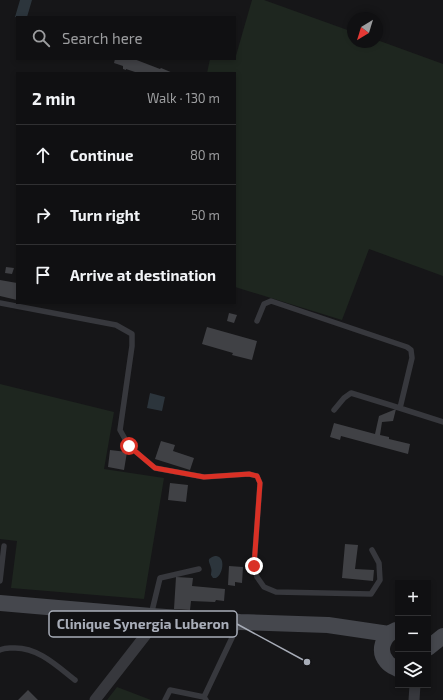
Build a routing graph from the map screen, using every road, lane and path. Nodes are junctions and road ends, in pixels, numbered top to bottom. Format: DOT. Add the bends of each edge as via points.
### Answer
graph roads {
  1 [pos="0,303"];
  2 [pos="257,321"];
  3 [pos="400,408"];
  4 [pos="334,410"];
  5 [pos="443,422"];
  6 [pos="4,546"];
  7 [pos="372,550"];
  8 [pos="199,569"];
  9 [pos="0,582"];
  10 [pos="0,603"];
  11 [pos="151,616"];
  12 [pos="240,622"];
  13 [pos="347,628"];
  14 [pos="394,631"];
  15 [pos="431,632"];
  16 [pos="443,632"];
  17 [pos="443,636"];
  18 [pos="431,646"];
  19 [pos="0,650"];
  20 [pos="383,656"];
  21 [pos="395,668"];
  22 [pos="75,680"];
  23 [pos="408,688"];
  24 [pos="415,688"];
  25 [pos="205,698"];
  26 [pos="413,699"];
  27 [pos="95,700"];
  28 [pos="165,700"];
  1 -- 7 [label="lane" via="116,325 132,334 120,430 129,446 155,468 204,477 249,474 257,476 260,483 254,566 257,577 264,587 276,592 371,594 380,580 379,563"];
  2 -- 3 [label="lane" via="264,304 271,302 407,347 411,350 412,358"];
  3 -- 4 [label="lane" via="351,393"];
  3 -- 5 [label="lane"];
  6 -- 9 [label="lane"];
  8 -- 11 [label="lane" via="160,578"];
  10 -- 11 [label="street"];
  11 -- 12 [label="street"];
  11 -- 27 [label="street" via="148,632"];
  12 -- 13 [label="street"];
  12 -- 25 [label="lane"];
  13 -- 14 [label="street"];
  13 -- 20 [label="street" via="366,638"];
  14 -- 20 [label="street" via="382,644"];
  15 -- 16 [label="street"];
  17 -- 18 [label="street"];
  19 -- 22 [label="lane" via="4,647 23,648 42,655"];
  20 -- 21 [label="street"];
  23 -- 26 [label="street"];
  24 -- 26 [label="street"];
  25 -- 28 [label="lane" via="170,690"];
}
